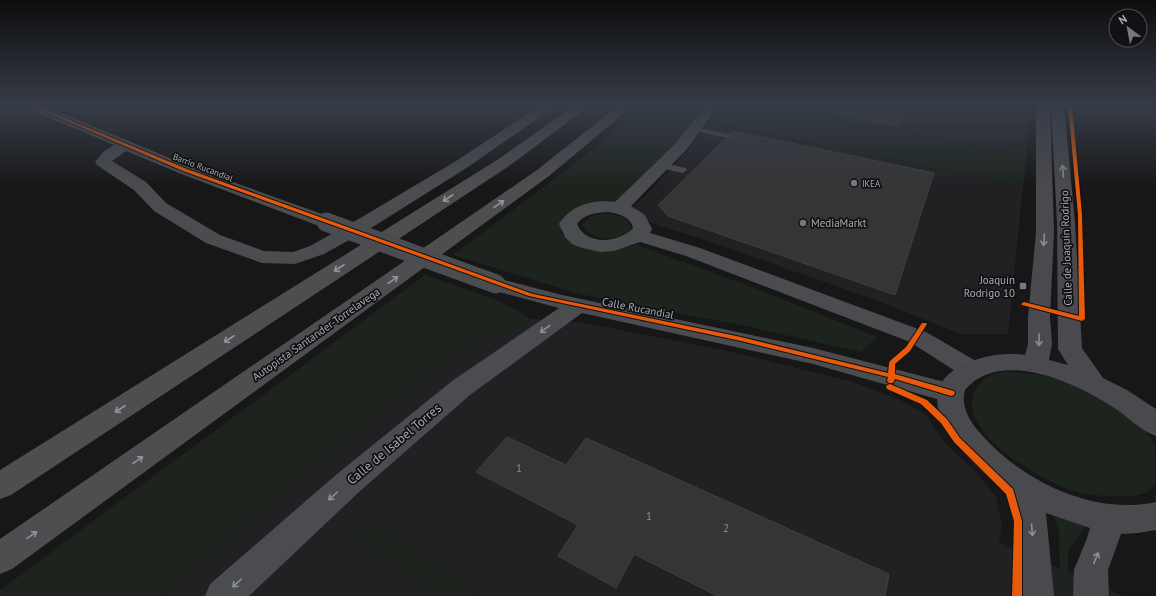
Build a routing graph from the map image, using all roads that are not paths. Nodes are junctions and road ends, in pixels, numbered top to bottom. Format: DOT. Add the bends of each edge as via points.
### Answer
graph roads {
  1 [pos="96,133"];
  2 [pos="509,133"];
  3 [pos="545,133"];
  4 [pos="592,133"];
  5 [pos="693,133"];
  6 [pos="713,133"];
  7 [pos="1044,133"];
  8 [pos="1060,133"];
  9 [pos="728,136"];
  10 [pos="125,145"];
  11 [pos="663,166"];
  12 [pos="683,170"];
  13 [pos="619,208"];
  14 [pos="326,222"];
  15 [pos="639,236"];
  16 [pos="577,306"];
  17 [pos="1036,364"];
  18 [pos="972,370"];
  19 [pos="1094,384"];
  20 [pos="951,393"];
  21 [pos="1156,425"];
  22 [pos="0,486"];
  23 [pos="1028,491"];
  24 [pos="1156,516"];
  25 [pos="1108,518"];
  26 [pos="0,558"];
  27 [pos="223,596"];
  28 [pos="1036,596"];
  29 [pos="1091,596"];
  1 -- 10 [label="street, Barrio Rucandial"];
  2 -- 10 [label="street" via="370,221 317,250 295,258 262,257 246,251 213,238 160,207 140,186 103,162 108,155"];
  3 -- 22 [label="highway, one-way" via="503,163"];
  26 -- 4 [label="highway, Autopista Santander-Torrelavega, one-way" via="544,173"];
  5 -- 11 [label="street"];
  6 -- 9 [label="lane"];
  7 -- 17 [label="main road, Calle de Joaquín Rodrigo, one-way" via="1045,232 1039,317 1040,344"];
  19 -- 8 [label="main road, Calle de Joaquín Rodrigo, one-way" via="1070,349"];
  10 -- 14 [label="street, Barrio Rucandial"];
  11 -- 12 [label="lane"];
  11 -- 13 [label="street"];
  13 -- 15 [label="street" via="634,214 642,223 644,230"];
  13 -- 15 [label="street" via="600,207 582,211 570,219 568,229 577,239 605,246 626,243"];
  14 -- 16 [label="street, Calle Rucandial, bridge" via="496,284"];
  15 -- 18 [label="street" via="736,268 918,338"];
  16 -- 20 [label="street, Calle Rucandial" via="741,339"];
  16 -- 27 [label="street, Calle de Isabel Torres, one-way" via="455,393 348,483"];
  17 -- 18 [label="main road" via="998,363"];
  17 -- 19 [label="main road"];
  18 -- 20 [label="main road" via="957,382"];
  19 -- 21 [label="main road" via="1131,404"];
  20 -- 23 [label="main road" via="953,412 967,439 990,462"];
  23 -- 25 [label="main road" via="1057,503"];
  23 -- 28 [label="main road, one-way"];
  24 -- 25 [label="main road" via="1130,520"];
  29 -- 25 [label="main road, one-way" via="1091,570 1104,538"];
}
